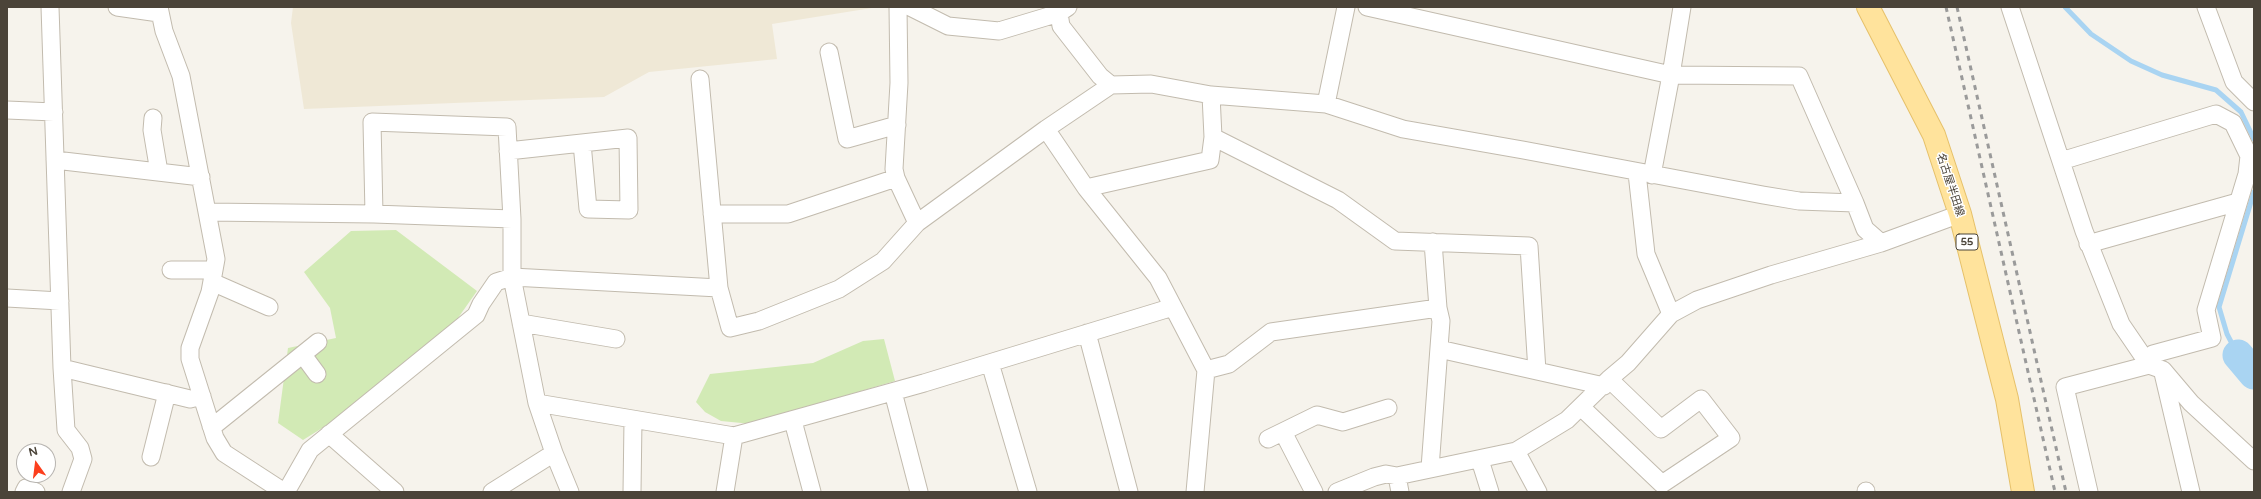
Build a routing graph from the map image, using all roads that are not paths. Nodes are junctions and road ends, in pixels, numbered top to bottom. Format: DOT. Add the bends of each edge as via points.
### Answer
graph roads {
  1 [pos="50,7"];
  2 [pos="117,7"];
  3 [pos="898,7"];
  4 [pos="910,7"];
  5 [pos="1346,7"];
  6 [pos="1366,7"];
  7 [pos="1682,7"];
  8 [pos="1868,7"];
  9 [pos="2010,7"];
  10 [pos="2206,7"];
  11 [pos="159,10"];
  12 [pos="1064,10"];
  13 [pos="828,52"];
  14 [pos="1671,75"];
  15 [pos="700,79"];
  16 [pos="1111,85"];
  17 [pos="1212,95"];
  18 [pos="2254,102"];
  19 [pos="1326,104"];
  20 [pos="7,110"];
  21 [pos="54,112"];
  22 [pos="153,118"];
  23 [pos="897,124"];
  24 [pos="1046,129"];
  25 [pos="1213,137"];
  26 [pos="582,143"];
  27 [pos="508,151"];
  28 [pos="55,160"];
  29 [pos="2061,161"];
  30 [pos="159,172"];
  31 [pos="1645,174"];
  32 [pos="201,177"];
  33 [pos="896,178"];
  34 [pos="1086,188"];
  35 [pos="2238,202"];
  36 [pos="1855,203"];
  37 [pos="207,212"];
  38 [pos="374,214"];
  39 [pos="712,214"];
  40 [pos="1960,214"];
  41 [pos="512,218"];
  42 [pos="917,223"];
  43 [pos="1433,242"];
  44 [pos="1882,243"];
  45 [pos="2088,244"];
  46 [pos="171,270"];
  47 [pos="213,276"];
  48 [pos="512,277"];
  49 [pos="719,288"];
  50 [pos="7,298"];
  51 [pos="60,301"];
  52 [pos="269,307"];
  53 [pos="1173,307"];
  54 [pos="1438,308"];
  55 [pos="1671,314"];
  56 [pos="521,323"];
  57 [pos="1087,333"];
  58 [pos="616,339"];
  59 [pos="318,342"];
  60 [pos="1439,349"];
  61 [pos="303,355"];
  62 [pos="990,363"];
  63 [pos="62,368"];
  64 [pos="2156,368"];
  65 [pos="1206,370"];
  66 [pos="1537,371"];
  67 [pos="317,374"];
  68 [pos="1606,382"];
  69 [pos="893,392"];
  70 [pos="167,393"];
  71 [pos="202,396"];
  72 [pos="537,403"];
  73 [pos="1581,407"];
  74 [pos="1388,408"];
  75 [pos="633,420"];
  76 [pos="793,421"];
  77 [pos="211,426"];
  78 [pos="329,434"];
  79 [pos="734,436"];
  80 [pos="1516,451"];
  81 [pos="554,453"];
  82 [pos="151,457"];
  83 [pos="1480,460"];
  84 [pos="2254,461"];
  85 [pos="1430,468"];
  86 [pos="1398,484"];
  87 [pos="24,492"];
  88 [pos="36,492"];
  89 [pos="71,492"];
  90 [pos="285,492"];
  91 [pos="395,492"];
  92 [pos="492,492"];
  93 [pos="570,492"];
  94 [pos="632,492"];
  95 [pos="724,492"];
  96 [pos="812,492"];
  97 [pos="919,492"];
  98 [pos="1028,492"];
  99 [pos="1129,492"];
  100 [pos="1195,492"];
  101 [pos="1314,492"];
  102 [pos="1337,492"];
  103 [pos="1490,492"];
  104 [pos="1538,492"];
  105 [pos="2023,492"];
  106 [pos="2089,492"];
  107 [pos="2191,492"];
  1 -- 21 [label="street"];
  2 -- 11 [label="street"];
  3 -- 23 [label="street" via="900,83"];
  4 -- 12 [label="street" via="948,26 998,31"];
  5 -- 19 [label="street"];
  6 -- 14 [label="street"];
  7 -- 14 [label="street"];
  8 -- 40 [label="main road, 名古屋半田線 / 55" via="1934,135"];
  9 -- 29 [label="street"];
  10 -- 18 [label="street" via="2234,82"];
  11 -- 32 [label="street" via="181,76"];
  12 -- 16 [label="street" via="1061,26 1100,76"];
  13 -- 23 [label="street" via="847,139"];
  14 -- 31 [label="street"];
  14 -- 36 [label="street" via="1799,76"];
  15 -- 39 [label="street"];
  16 -- 17 [label="street" via="1151,84"];
  16 -- 24 [label="street"];
  17 -- 19 [label="street"];
  17 -- 25 [label="street"];
  19 -- 31 [label="street" via="1403,130"];
  20 -- 21 [label="street"];
  21 -- 28 [label="street"];
  22 -- 30 [label="street" via="152,130"];
  23 -- 33 [label="street" via="894,169"];
  24 -- 34 [label="street"];
  24 -- 42 [label="street"];
  25 -- 34 [label="street" via="1210,160"];
  25 -- 43 [label="street" via="1338,200 1395,241"];
  26 -- 26 [label="street" via="628,138 629,210 588,209"];
  26 -- 27 [label="street"];
  27 -- 38 [label="street" via="507,127 372,122"];
  27 -- 41 [label="street"];
  28 -- 30 [label="street"];
  28 -- 51 [label="street"];
  29 -- 35 [label="street" via="2216,114 2233,123 2250,156"];
  29 -- 45 [label="street"];
  30 -- 32 [label="street"];
  31 -- 36 [label="street" via="1799,201"];
  31 -- 55 [label="street" via="1646,254"];
  32 -- 37 [label="street"];
  33 -- 39 [label="street" via="788,214"];
  33 -- 42 [label="street"];
  34 -- 53 [label="street" via="1158,278"];
  35 -- 45 [label="street"];
  35 -- 64 [label="street" via="2206,310 2212,338 2153,354"];
  36 -- 44 [label="street" via="1865,229"];
  37 -- 38 [label="street"];
  37 -- 47 [label="street" via="216,259"];
  38 -- 41 [label="street"];
  39 -- 49 [label="street"];
  40 -- 44 [label="street"];
  40 -- 105 [label="main road, 名古屋半田線 / 55" via="2007,399"];
  41 -- 48 [label="street"];
  42 -- 49 [label="street" via="883,260 839,289 759,321 730,328"];
  43 -- 54 [label="street"];
  43 -- 66 [label="street" via="1529,246"];
  44 -- 55 [label="street" via="1697,300"];
  45 -- 64 [label="street" via="2121,324"];
  46 -- 47 [label="street"];
  47 -- 52 [label="street"];
  47 -- 71 [label="street" via="204,313 190,348 190,359"];
  48 -- 49 [label="street"];
  48 -- 56 [label="street"];
  48 -- 78 [label="street" via="496,282 476,315"];
  50 -- 51 [label="street"];
  51 -- 63 [label="street"];
  53 -- 57 [label="street"];
  53 -- 65 [label="street"];
  54 -- 60 [label="street" via="1441,321"];
  54 -- 65 [label="street" via="1271,332 1229,364"];
  55 -- 68 [label="street" via="1628,363"];
  56 -- 58 [label="street"];
  56 -- 72 [label="street"];
  57 -- 62 [label="street"];
  57 -- 99 [label="street"];
  59 -- 61 [label="street"];
  60 -- 66 [label="street"];
  60 -- 85 [label="street"];
  61 -- 67 [label="street"];
  61 -- 77 [label="street"];
  62 -- 69 [label="street"];
  62 -- 98 [label="street"];
  63 -- 70 [label="street"];
  63 -- 89 [label="street" via="66,430 80,448 83,459"];
  64 -- 84 [label="street" via="2191,404"];
  64 -- 106 [label="street" via="2065,387"];
  64 -- 107 [label="street"];
  65 -- 100 [label="street"];
  66 -- 68 [label="street"];
  68 -- 73 [label="street"];
  68 -- 73 [label="street" via="1661,429 1701,399 1731,438 1662,484"];
  69 -- 76 [label="street"];
  69 -- 97 [label="street"];
  70 -- 71 [label="street" via="190,399"];
  70 -- 82 [label="street"];
  71 -- 77 [label="street"];
  72 -- 75 [label="street"];
  72 -- 81 [label="street"];
  73 -- 80 [label="street" via="1567,420"];
  74 -- 101 [label="street" via="1343,422 1318,415 1275,436"];
  75 -- 79 [label="street"];
  75 -- 94 [label="street"];
  76 -- 79 [label="street"];
  76 -- 96 [label="street"];
  77 -- 90 [label="street" via="224,454"];
  78 -- 90 [label="street" via="310,450"];
  78 -- 91 [label="street"];
  79 -- 95 [label="street"];
  80 -- 83 [label="street"];
  80 -- 104 [label="street"];
  81 -- 92 [label="street"];
  81 -- 93 [label="street"];
  83 -- 85 [label="street"];
  83 -- 103 [label="street"];
  85 -- 86 [label="street"];
  86 -- 102 [label="street" via="1386,474"];
  87 -- 88 [label="street" via="26,488"];
}
